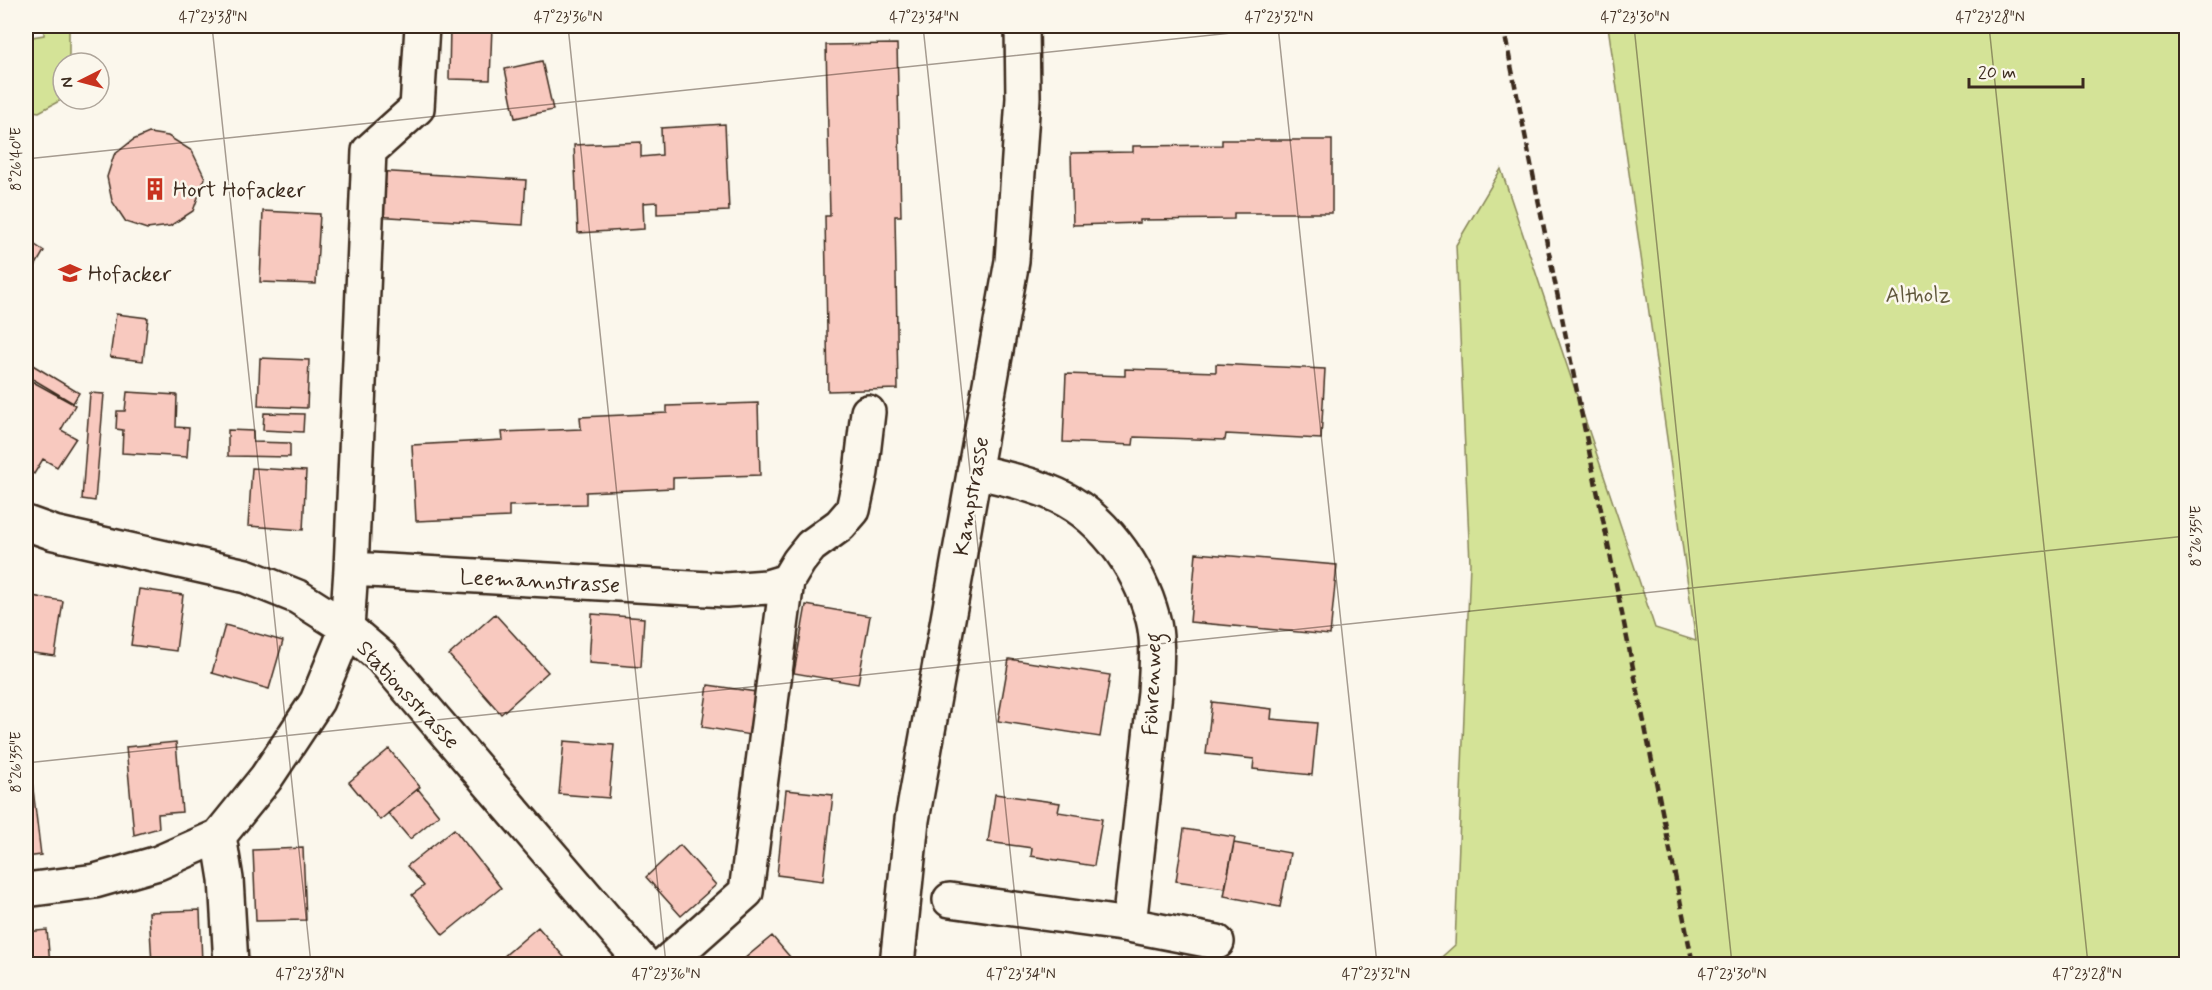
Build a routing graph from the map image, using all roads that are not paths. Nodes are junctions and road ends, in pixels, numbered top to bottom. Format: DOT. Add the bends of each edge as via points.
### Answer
graph roads {
  1 [pos="422,26"];
  2 [pos="1022,26"];
  3 [pos="868,412"];
  4 [pos="974,471"];
  5 [pos="26,523"];
  6 [pos="351,569"];
  7 [pos="787,581"];
  8 [pos="347,628"];
  9 [pos="219,836"];
  10 [pos="26,890"];
  11 [pos="950,900"];
  12 [pos="1129,924"];
  13 [pos="1217,942"];
  14 [pos="231,964"];
  15 [pos="644,964"];
  16 [pos="665,964"];
  17 [pos="897,964"];
  1 -- 6 [label="street" via="417,108 369,151"];
  2 -- 4 [label="street, Kampstrasse" via="1023,98 1012,261"];
  3 -- 7 [label="street" via="853,510 811,546"];
  4 -- 12 [label="street, Föhrenweg" via="1050,492 1098,524 1121,550 1142,587 1154,620 1155,692"];
  4 -- 17 [label="street, Kampstrasse" via="912,820"];
  5 -- 8 [label="street, Stationsstrasse" via="54,533 246,576 298,597"];
  6 -- 7 [label="street, Leemannstrasse" via="726,590 767,587"];
  6 -- 8 [label="street"];
  7 -- 16 [label="street" via="746,892"];
  8 -- 9 [label="street" via="317,701 266,778"];
  8 -- 15 [label="street, Stationsstrasse" via="381,657"];
  9 -- 10 [label="street" via="158,863 95,881"];
  9 -- 14 [label="street"];
  11 -- 12 [label="street"];
  12 -- 13 [label="street"];
}
